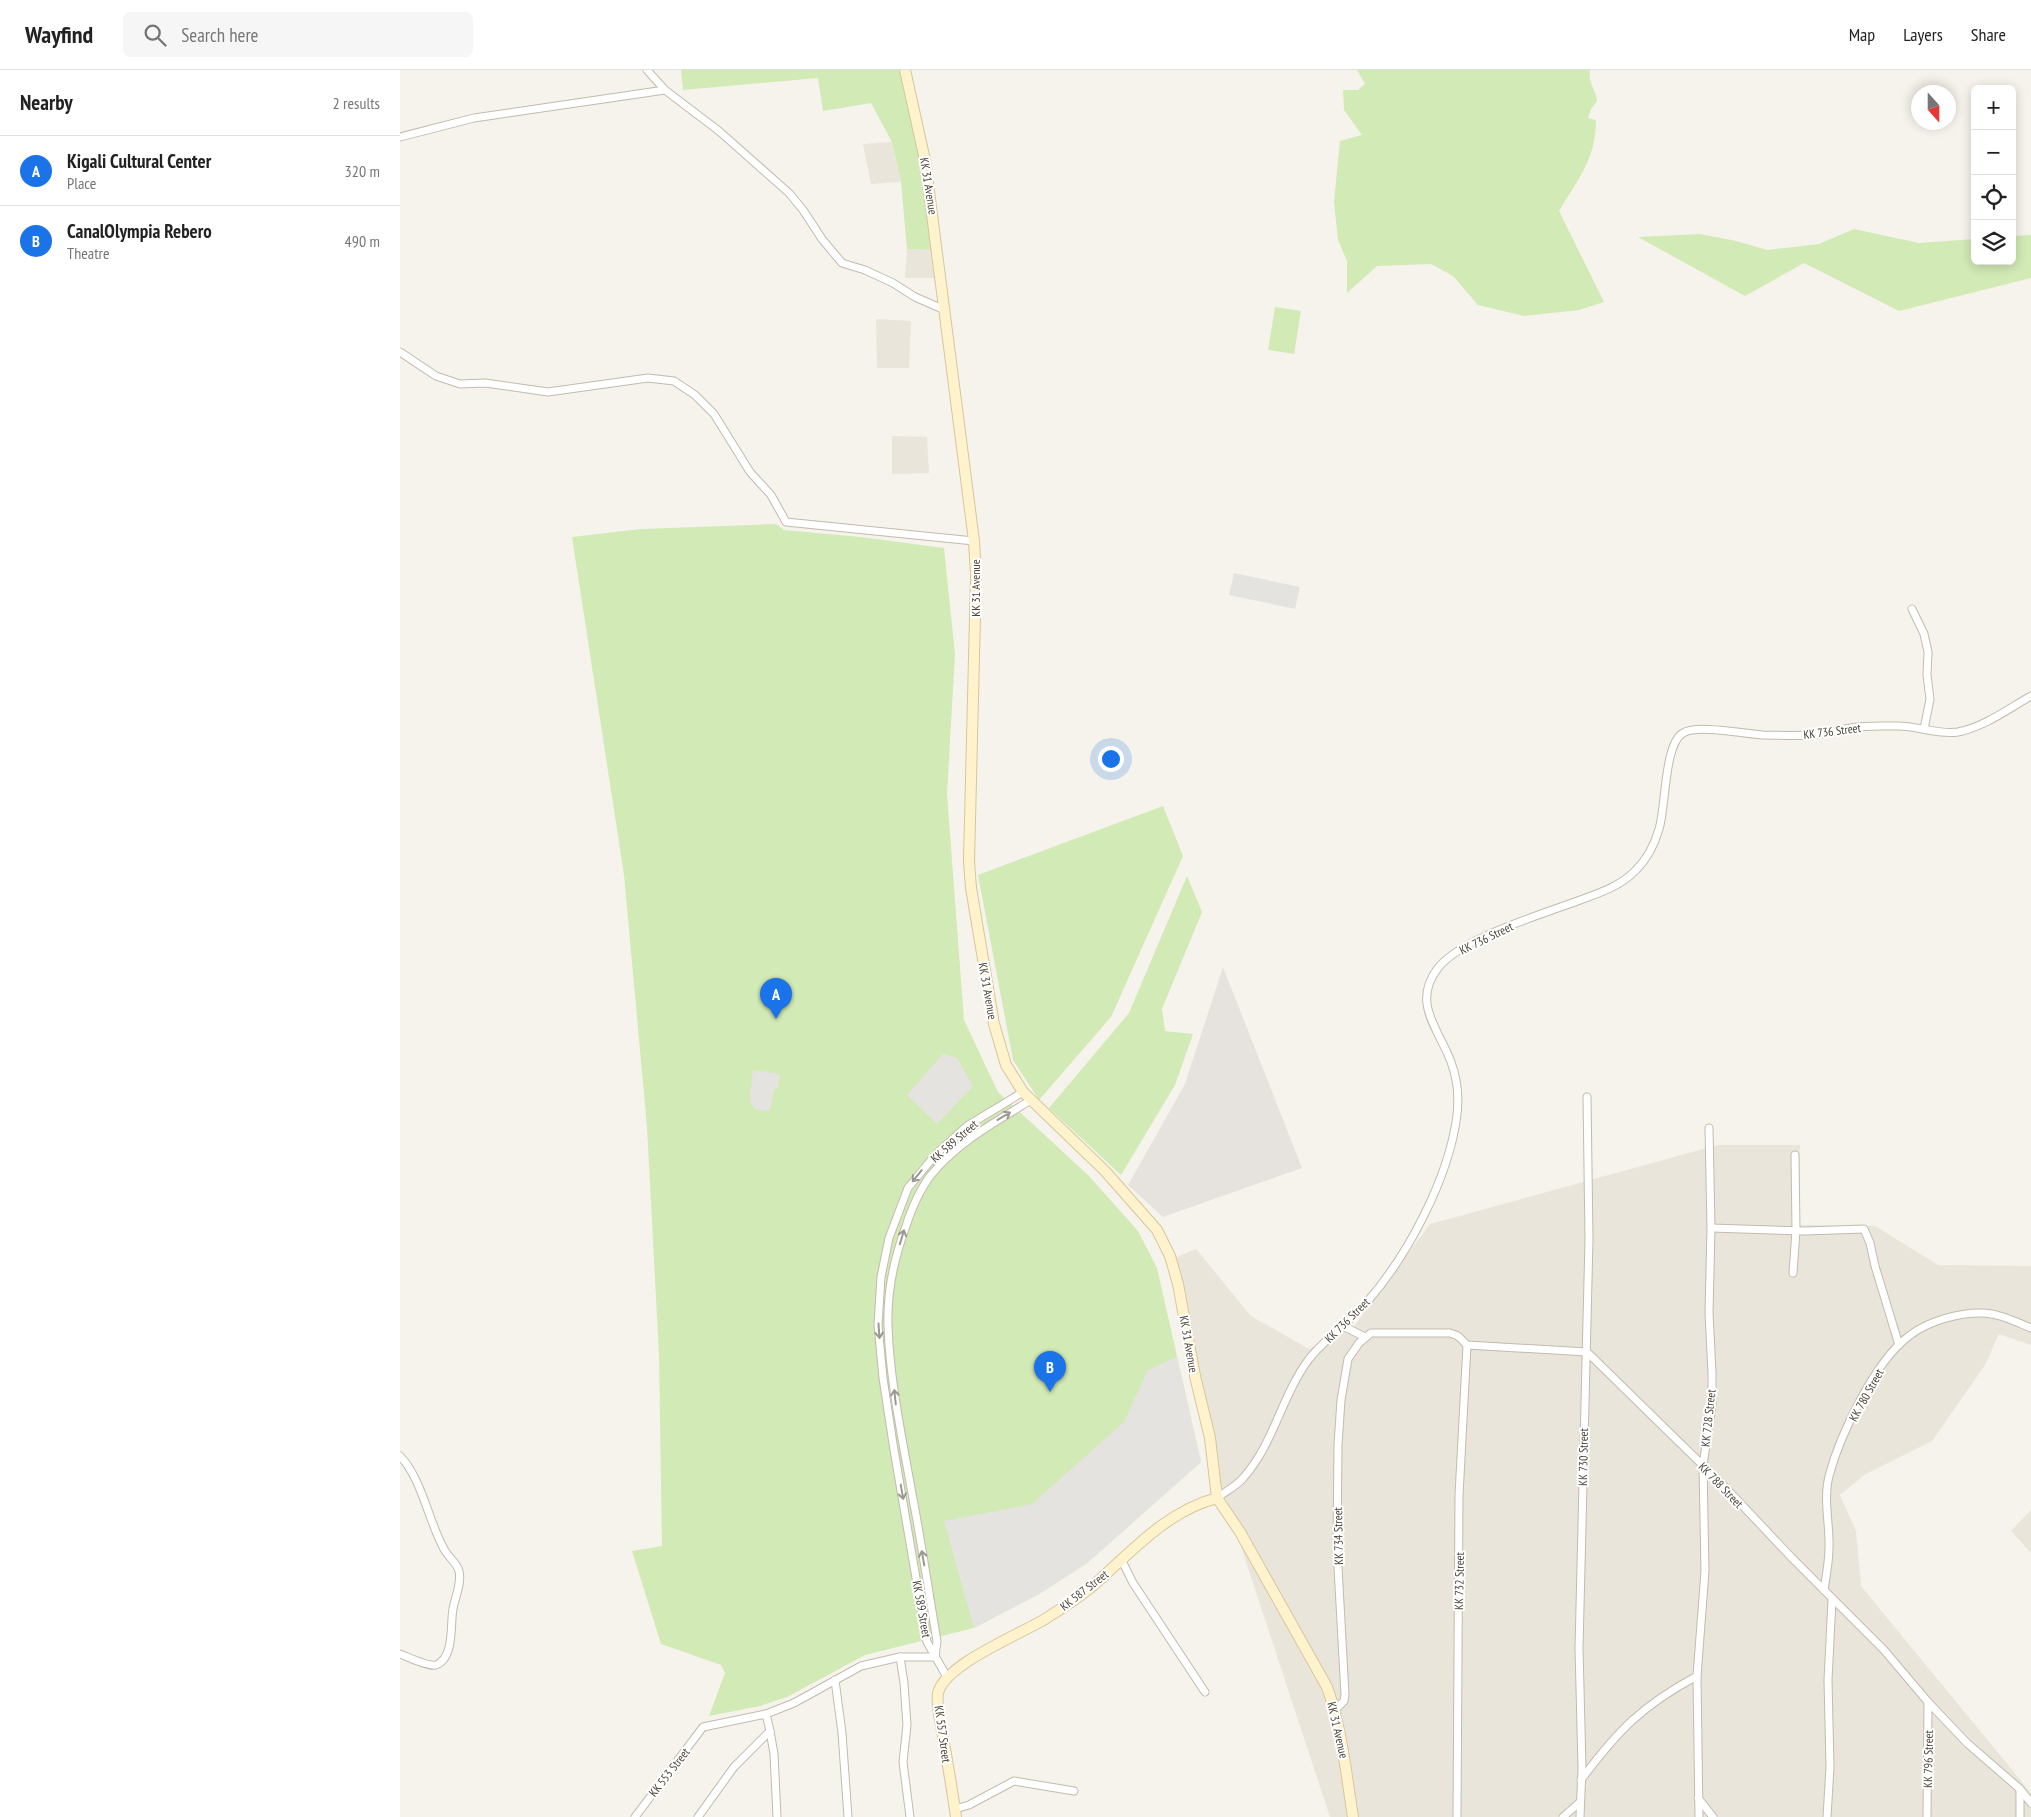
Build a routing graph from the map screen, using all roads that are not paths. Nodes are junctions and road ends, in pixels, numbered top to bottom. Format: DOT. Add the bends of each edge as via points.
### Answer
graph roads {
  1 [pos="647,70"];
  2 [pos="905,70"];
  3 [pos="665,90"];
  4 [pos="400,137"];
  5 [pos="945,310"];
  6 [pos="400,352"];
  7 [pos="974,541"];
  8 [pos="1912,609"];
  9 [pos="2031,696"];
  10 [pos="1924,729"];
  11 [pos="1023,1092"];
  12 [pos="1587,1097"];
  13 [pos="1031,1100"];
  14 [pos="1709,1128"];
  15 [pos="1795,1155"];
  16 [pos="1711,1228"];
  17 [pos="1796,1230"];
  18 [pos="1793,1273"];
  19 [pos="1343,1326"];
  20 [pos="2031,1328"];
  21 [pos="1365,1336"];
  22 [pos="1467,1345"];
  23 [pos="1899,1345"];
  24 [pos="1587,1352"];
  25 [pos="400,1456"];
  26 [pos="1702,1465"];
  27 [pos="1217,1498"];
  28 [pos="1121,1559"];
  29 [pos="1824,1590"];
  30 [pos="1832,1600"];
  31 [pos="400,1654"];
  32 [pos="900,1657"];
  33 [pos="935,1657"];
  34 [pos="1698,1676"];
  35 [pos="947,1677"];
  36 [pos="835,1680"];
  37 [pos="1205,1692"];
  38 [pos="1928,1702"];
  39 [pos="1335,1710"];
  40 [pos="766,1714"];
  41 [pos="770,1730"];
  42 [pos="1581,1780"];
  43 [pos="2020,1789"];
  44 [pos="1074,1791"];
  45 [pos="1698,1798"];
  46 [pos="1580,1802"];
  47 [pos="2031,1803"];
  48 [pos="956,1813"];
  49 [pos="635,1817"];
  50 [pos="698,1817"];
  51 [pos="777,1817"];
  52 [pos="848,1817"];
  53 [pos="910,1817"];
  54 [pos="1352,1817"];
  55 [pos="1457,1817"];
  56 [pos="1563,1817"];
  57 [pos="1580,1817"];
  58 [pos="1699,1817"];
  59 [pos="1713,1817"];
  60 [pos="1827,1817"];
  61 [pos="1927,1817"];
  62 [pos="2020,1817"];
  1 -- 3 [label="street"];
  2 -- 5 [label="main road, KK 31 Avenue" via="925,160"];
  3 -- 4 [label="street" via="474,118"];
  3 -- 5 [label="street" via="720,130 789,193 842,263 879,276"];
  5 -- 7 [label="main road, KK 31 Avenue"];
  6 -- 7 [label="street" via="436,376 460,384 485,383 548,392 648,378 674,381 695,395 714,414 786,522"];
  7 -- 11 [label="main road, KK 31 Avenue" via="971,888 994,1024 1006,1065"];
  8 -- 10 [label="street" via="1924,634 1928,652 1930,699"];
  9 -- 10 [label="street, KK 736 Street" via="1969,729 1956,732"];
  10 -- 19 [label="street, KK 736 Street" via="1853,727 1798,736 1687,731 1679,735 1672,746 1660,826 1648,854 1636,870 1604,891 1473,942 1438,968 1426,996 1431,1024 1446,1049 1456,1083 1457,1117 1450,1144 1440,1176 1406,1250 1385,1281"];
  11 -- 13 [label="main road, KK 31 Avenue"];
  11 -- 33 [label="street, KK 589 Street, one-way" via="967,1126 936,1154 908,1188 889,1238 881,1277 878,1325 883,1378 927,1642"];
  12 -- 24 [label="street, KK 730 Street"];
  13 -- 27 [label="main road, KK 31 Avenue" via="1136,1204 1157,1230 1170,1256 1210,1438"];
  33 -- 13 [label="street, KK 589 Street, one-way" via="938,1641 896,1405 888,1325 892,1277 911,1212 932,1174 967,1141"];
  14 -- 16 [label="street, KK 728 Street"];
  15 -- 17 [label="street"];
  16 -- 17 [label="street"];
  16 -- 26 [label="street, KK 728 Street" via="1708,1297 1712,1405"];
  17 -- 18 [label="street"];
  17 -- 23 [label="street" via="1864,1229"];
  19 -- 21 [label="street"];
  19 -- 27 [label="street, KK 736 Street" via="1309,1360 1266,1446 1242,1480"];
  20 -- 23 [label="street, KK 780 Street" via="1984,1313 1960,1316 1923,1327"];
  21 -- 22 [label="street" via="1384,1332 1441,1332 1458,1336"];
  21 -- 39 [label="street, KK 734 Street" via="1348,1359 1341,1400 1337,1549 1345,1695"];
  22 -- 24 [label="street"];
  22 -- 55 [label="street, KK 732 Street" via="1459,1495"];
  23 -- 29 [label="street, KK 780 Street" via="1861,1401 1829,1478 1829,1549"];
  24 -- 26 [label="street, KK 788 Street"];
  24 -- 42 [label="street, KK 730 Street" via="1579,1648"];
  25 -- 31 [label="street" via="414,1474 444,1551 458,1568 460,1578 452,1611 452,1635 444,1659 432,1666"];
  26 -- 29 [label="street, KK 788 Street"];
  26 -- 34 [label="street, KK 728 Street" via="1705,1571"];
  27 -- 28 [label="main road, KK 587 Street" via="1178,1514"];
  27 -- 39 [label="main road, KK 31 Avenue" via="1307,1650"];
  28 -- 35 [label="main road, KK 587 Street" via="1076,1599 967,1661"];
  28 -- 37 [label="street" via="1133,1584"];
  29 -- 30 [label="street, KK 788 Street"];
  30 -- 38 [label="street, KK 788 Street" via="1884,1650"];
  30 -- 60 [label="street"];
  32 -- 33 [label="street"];
  32 -- 36 [label="street" via="861,1666"];
  32 -- 53 [label="street" via="907,1725 903,1762"];
  33 -- 35 [label="street"];
  34 -- 42 [label="street" via="1631,1720"];
  34 -- 45 [label="street, KK 728 Street"];
  35 -- 48 [label="main road, KK 557 Street" via="938,1693 939,1714"];
  36 -- 40 [label="street"];
  36 -- 52 [label="street"];
  38 -- 43 [label="street, KK 788 Street" via="1978,1754"];
  38 -- 61 [label="street, KK 796 Street"];
  39 -- 54 [label="main road, KK 31 Avenue"];
  40 -- 41 [label="street"];
  40 -- 49 [label="street, KK 553 Street" via="704,1727"];
  41 -- 50 [label="street" via="734,1767"];
  41 -- 51 [label="street"];
  42 -- 46 [label="street, KK 730 Street"];
  43 -- 47 [label="street, KK 788 Street"];
  43 -- 62 [label="street"];
  44 -- 48 [label="street" via="1014,1781"];
  45 -- 58 [label="street, KK 728 Street"];
  45 -- 59 [label="street"];
  46 -- 56 [label="street"];
  46 -- 57 [label="street, KK 730 Street"];
}
